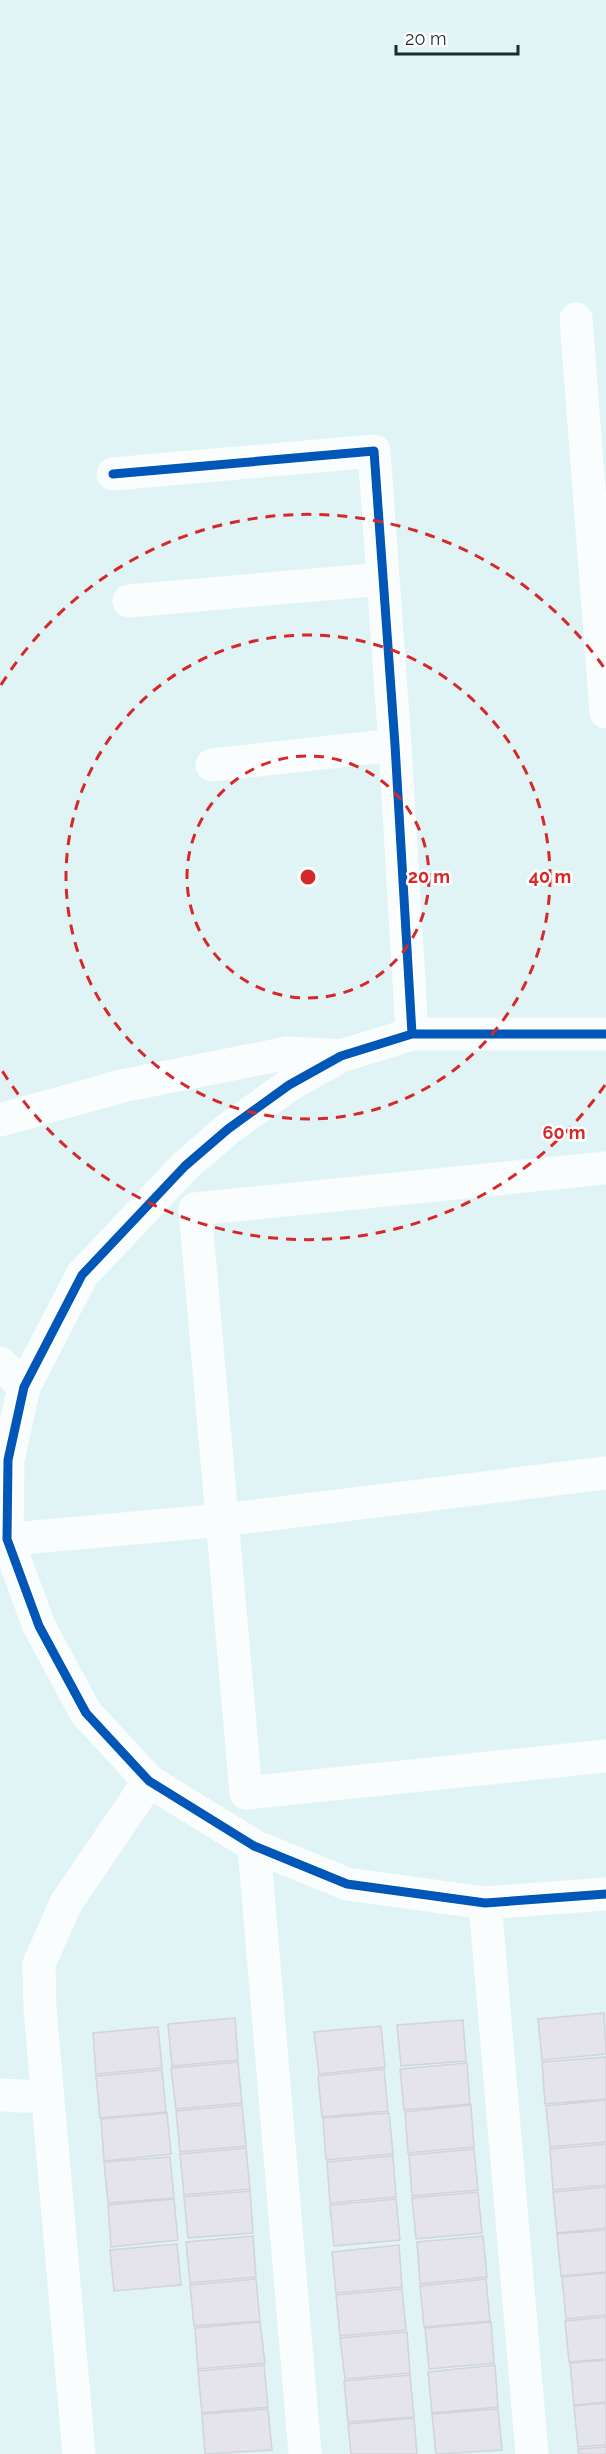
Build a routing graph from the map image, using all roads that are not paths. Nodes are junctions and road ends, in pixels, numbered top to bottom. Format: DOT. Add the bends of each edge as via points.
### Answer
graph roads {
  1 [pos="576,320"];
  2 [pos="113,474"];
  3 [pos="383,579"];
  4 [pos="129,601"];
  5 [pos="606,712"];
  6 [pos="395,745"];
  7 [pos="212,765"];
  8 [pos="412,1034"];
  9 [pos="606,1034"];
  10 [pos="341,1056"];
  11 [pos="0,1120"];
  12 [pos="606,1168"];
  13 [pos="0,1363"];
  14 [pos="24,1387"];
  15 [pos="606,1473"];
  16 [pos="222,1520"];
  17 [pos="3,1539"];
  18 [pos="606,1756"];
  19 [pos="149,1781"];
  20 [pos="254,1846"];
  21 [pos="606,1894"];
  22 [pos="485,1903"];
  23 [pos="0,2094"];
  24 [pos="48,2097"];
  25 [pos="79,2454"];
  26 [pos="305,2454"];
  27 [pos="532,2454"];
  1 -- 5 [label="street"];
  2 -- 3 [label="street" via="374,451"];
  3 -- 4 [label="street"];
  3 -- 6 [label="street"];
  6 -- 7 [label="street"];
  6 -- 8 [label="street"];
  8 -- 9 [label="street"];
  8 -- 10 [label="street"];
  10 -- 11 [label="street" via="288,1053 122,1086"];
  10 -- 14 [label="street" via="289,1085 185,1166 82,1275"];
  12 -- 16 [label="street" via="195,1209"];
  13 -- 14 [label="street"];
  14 -- 17 [label="street" via="8,1460"];
  15 -- 16 [label="street"];
  16 -- 17 [label="street"];
  16 -- 18 [label="street" via="246,1793"];
  17 -- 19 [label="street" via="39,1626 86,1713"];
  19 -- 20 [label="street"];
  19 -- 24 [label="street" via="66,1903 39,1964"];
  20 -- 22 [label="street" via="347,1884"];
  20 -- 26 [label="street"];
  21 -- 22 [label="street"];
  22 -- 27 [label="street"];
  23 -- 24 [label="street"];
  24 -- 25 [label="street"];
}
